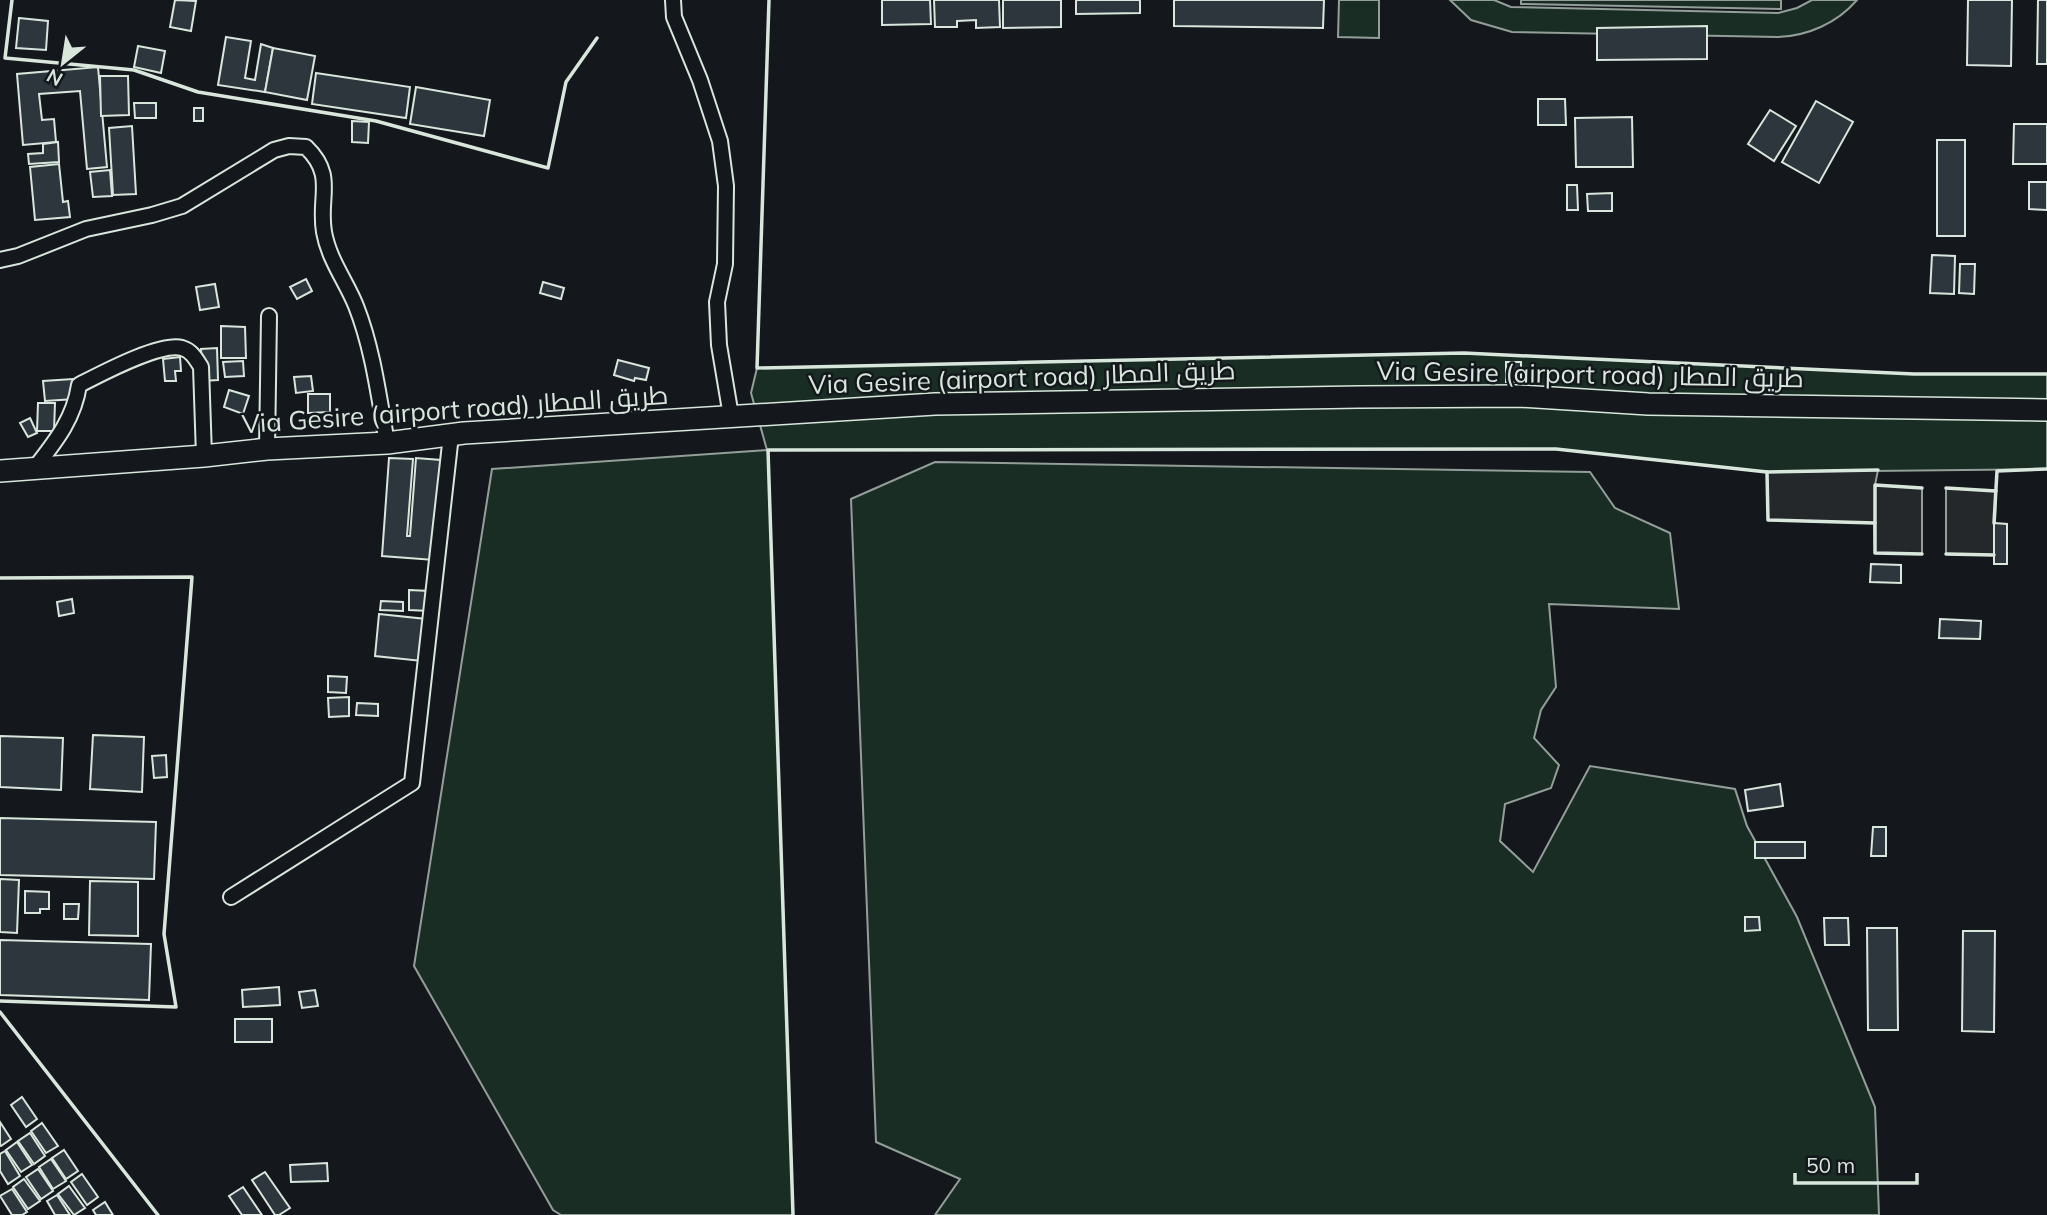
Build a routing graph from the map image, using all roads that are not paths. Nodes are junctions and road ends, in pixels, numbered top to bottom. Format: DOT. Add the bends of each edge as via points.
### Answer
graph roads {
  1 [pos="673,0"];
  2 [pos="0,260"];
  3 [pos="268,316"];
  4 [pos="2047,410"];
  5 [pos="731,416"];
  6 [pos="451,435"];
  7 [pos="387,443"];
  8 [pos="267,449"];
  9 [pos="204,456"];
  10 [pos="33,468"];
  11 [pos="0,471"];
  12 [pos="231,897"];
  1 -- 5 [label="street" via="674,17 720,141 726,186 725,264 717,302"];
  2 -- 7 [label="street" via="86,229 182,206 274,150 306,147 319,160 324,178 324,232 332,261 363,327"];
  3 -- 8 [label="street"];
  4 -- 5 [label="main road, Via Gesire (airport road) طريق المطار" via="1648,404 1519,396 935,404"];
  5 -- 6 [label="main road, Via Gesire (airport road) طريق المطار"];
  6 -- 7 [label="main road, Via Gesire (airport road) طريق المطار"];
  6 -- 12 [label="street" via="412,783"];
  7 -- 8 [label="main road, Via Gesire (airport road) طريق المطار"];
  8 -- 9 [label="main road, Via Gesire (airport road) طريق المطار"];
  9 -- 10 [label="main road, Via Gesire (airport road) طريق المطار"];
  9 -- 10 [label="street" via="201,367 195,355 183,348 166,347 79,385 73,414"];
  10 -- 11 [label="main road, Via Gesire (airport road) طريق المطار"];
}
